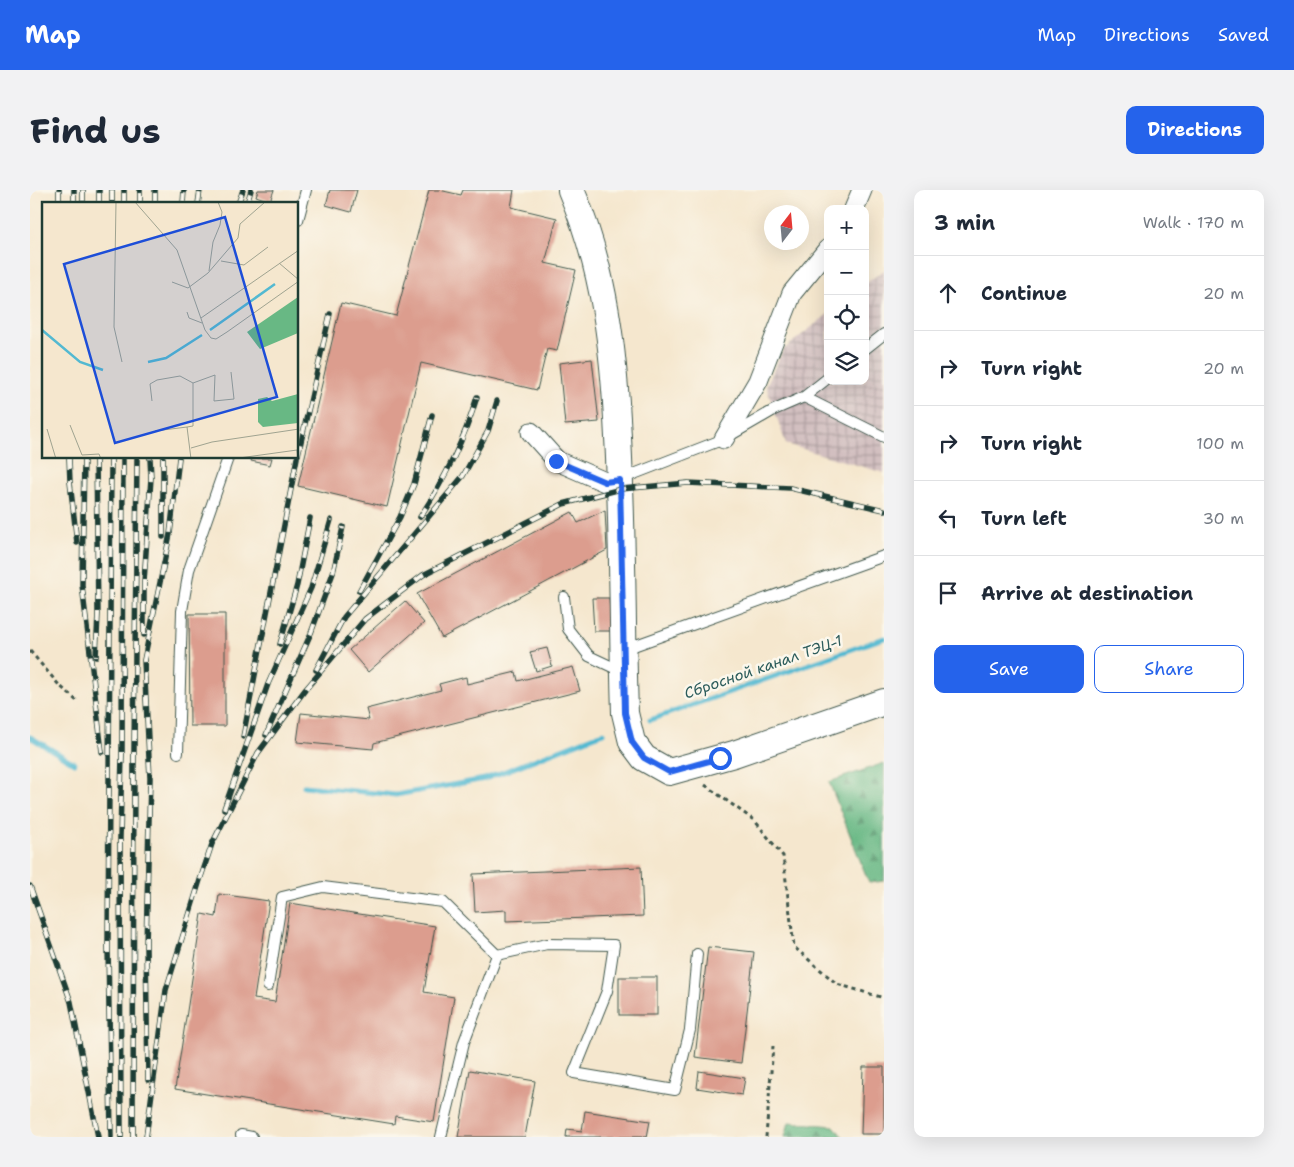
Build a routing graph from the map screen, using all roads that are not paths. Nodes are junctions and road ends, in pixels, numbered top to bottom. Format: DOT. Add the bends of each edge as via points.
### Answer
graph roads {
  1 [pos="306,190"];
  2 [pos="571,190"];
  3 [pos="862,190"];
  4 [pos="856,205"];
  5 [pos="299,216"];
  6 [pos="827,250"];
  7 [pos="884,334"];
  8 [pos="869,346"];
  9 [pos="824,381"];
  10 [pos="804,397"];
  11 [pos="531,432"];
  12 [pos="884,437"];
  13 [pos="724,439"];
  14 [pos="228,459"];
  15 [pos="620,480"];
  16 [pos="884,556"];
  17 [pos="564,597"];
  18 [pos="624,661"];
  19 [pos="884,702"];
  20 [pos="178,753"];
  21 [pos="696,954"];
  22 [pos="497,955"];
  23 [pos="268,986"];
  24 [pos="441,1137"];
  1 -- 5 [label="lane"];
  2 -- 15 [label="main road" via="584,221 601,281 615,373"];
  3 -- 4 [label="street"];
  6 -- 13 [label="street" via="792,293 758,381"];
  7 -- 8 [label="lane"];
  9 -- 10 [label="lane"];
  10 -- 12 [label="lane"];
  10 -- 13 [label="lane"];
  11 -- 15 [label="street" via="556,461 605,482"];
  13 -- 15 [label="lane"];
  14 -- 20 [label="lane" via="187,578 182,611"];
  15 -- 18 [label="main road"];
  16 -- 18 [label="lane"];
  17 -- 18 [label="lane" via="568,629 589,656"];
  18 -- 19 [label="main road" via="625,713 632,742 644,758 669,772 734,754"];
  21 -- 22 [label="lane" via="690,1030 675,1090 574,1073 608,991 614,945 547,944"];
  22 -- 23 [label="lane" via="443,902 323,887 282,897"];
  22 -- 24 [label="lane" via="464,1042"];
}
